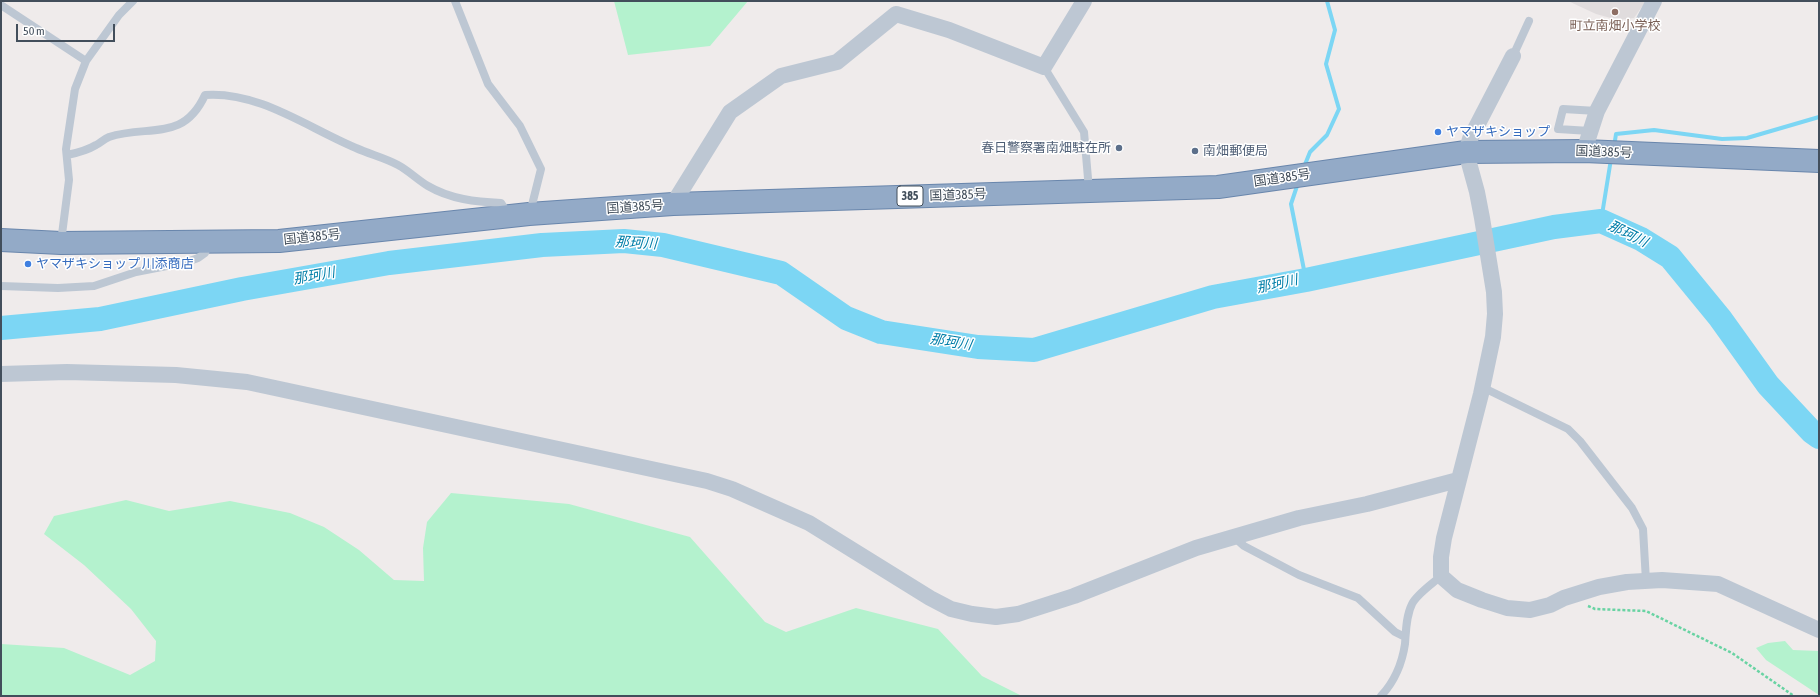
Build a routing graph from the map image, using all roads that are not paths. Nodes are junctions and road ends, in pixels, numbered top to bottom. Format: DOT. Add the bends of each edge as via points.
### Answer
graph roads {
  1 [pos="132,1"];
  2 [pos="455,1"];
  3 [pos="1084,1"];
  4 [pos="1654,1"];
  5 [pos="1,5"];
  6 [pos="1529,21"];
  7 [pos="1513,56"];
  8 [pos="86,61"];
  9 [pos="1044,67"];
  10 [pos="1597,111"];
  11 [pos="1587,141"];
  12 [pos="1466,152"];
  13 [pos="67,155"];
  14 [pos="1819,161"];
  15 [pos="1089,190"];
  16 [pos="673,204"];
  17 [pos="520,216"];
  18 [pos="1,240"];
  19 [pos="203,241"];
  20 [pos="61,243"];
  21 [pos="1,286"];
  22 [pos="1,374"];
  23 [pos="1482,387"];
  24 [pos="1458,480"];
  25 [pos="1234,537"];
  26 [pos="1441,576"];
  27 [pos="1646,581"];
  28 [pos="1819,630"];
  29 [pos="1405,637"];
  30 [pos="1381,696"];
  1 -- 8 [label="lane"];
  2 -- 17 [label="lane" via="488,84 520,126 541,169"];
  3 -- 9 [label="street"];
  4 -- 10 [label="street"];
  5 -- 8 [label="lane"];
  6 -- 7 [label="lane"];
  7 -- 12 [label="street" via="1470,138"];
  8 -- 13 [label="lane" via="75,89"];
  9 -- 15 [label="lane" via="1084,132"];
  9 -- 16 [label="street" via="949,30 896,14 837,62 781,76 730,112"];
  10 -- 11 [label="street"];
  10 -- 11 [label="lane" via="1563,109 1558,129"];
  11 -- 12 [label="highway, 国道385号 / 385"];
  11 -- 14 [label="highway, 国道385号 / 385"];
  12 -- 15 [label="highway, 国道385号 / 385" via="1218,187"];
  12 -- 23 [label="street" via="1482,218 1494,292 1493,337"];
  13 -- 17 [label="lane" via="80,153 118,135 178,126 192,114 205,95 215,95 249,100 283,113 355,148 397,164 445,195 471,201 501,203"];
  13 -- 20 [label="lane" via="69,180"];
  15 -- 16 [label="highway, 国道385号 / 385"];
  16 -- 17 [label="highway, 国道385号 / 385"];
  17 -- 19 [label="highway, 国道385号 / 385" via="279,241"];
  18 -- 20 [label="highway, 国道385号 / 385"];
  19 -- 20 [label="highway, 国道385号 / 385"];
  19 -- 21 [label="lane" via="207,248 198,258 136,272 94,286"];
  22 -- 25 [label="street" via="67,372 176,375 247,382 707,481 732,489 809,523 930,598 972,614 996,617 1047,606 1173,556"];
  23 -- 24 [label="street"];
  23 -- 27 [label="lane" via="1568,429 1580,441 1632,508 1643,529"];
  24 -- 25 [label="street" via="1367,504 1299,518"];
  24 -- 26 [label="street" via="1441,557"];
  25 -- 29 [label="lane" via="1244,546 1281,566 1358,598 1395,632"];
  26 -- 27 [label="street" via="1457,590 1482,600 1507,608 1530,610 1599,587"];
  26 -- 29 [label="lane" via="1412,604"];
  27 -- 28 [label="street" via="1718,584"];
  29 -- 30 [label="lane" via="1392,685"];
}
